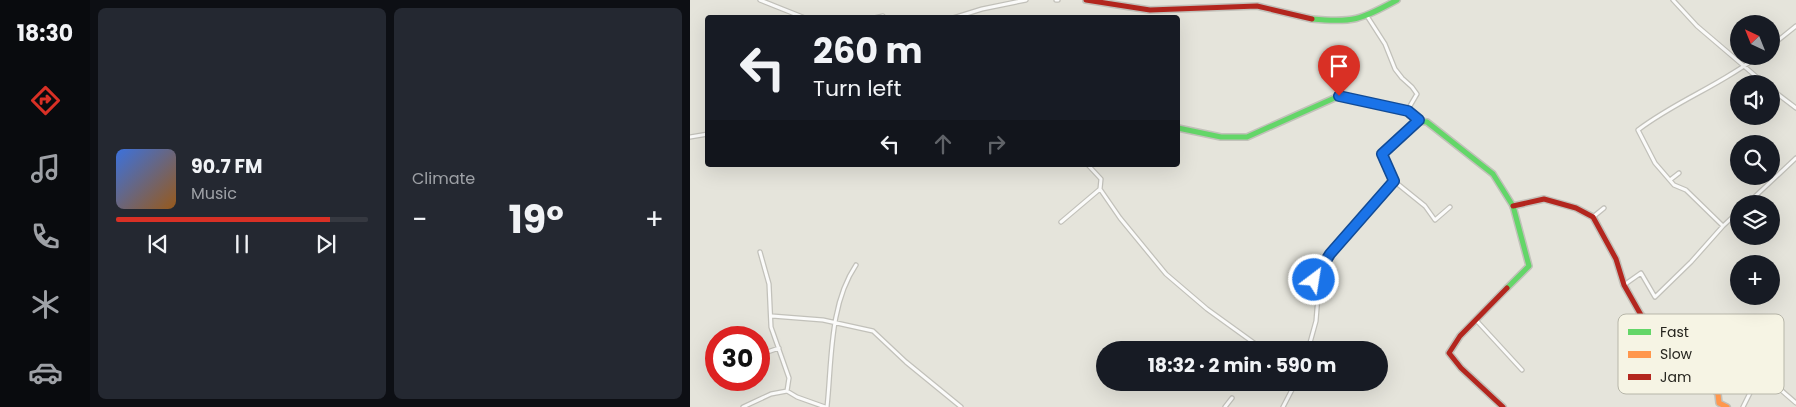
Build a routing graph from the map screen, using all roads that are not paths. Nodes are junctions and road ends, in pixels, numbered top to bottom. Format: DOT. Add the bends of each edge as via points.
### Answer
graph roads {
  1 [pos="760,0"];
  2 [pos="1026,0"];
  3 [pos="1086,0"];
  4 [pos="1397,0"];
  5 [pos="1673,0"];
  6 [pos="798,15"];
  7 [pos="963,15"];
  8 [pos="1367,16"];
  9 [pos="1796,26"];
  10 [pos="1780,39"];
  11 [pos="1747,65"];
  12 [pos="1744,67"];
  13 [pos="1754,75"];
  14 [pos="1780,96"];
  15 [pos="1796,108"];
  16 [pos="1408,111"];
  17 [pos="1419,120"];
  18 [pos="1180,128"];
  19 [pos="705,134"];
  20 [pos="690,137"];
  21 [pos="1796,158"];
  22 [pos="1090,167"];
  23 [pos="1679,173"];
  24 [pos="1670,180"];
  25 [pos="1394,181"];
  26 [pos="1100,189"];
  27 [pos="1757,195"];
  28 [pos="1513,206"];
  29 [pos="1450,207"];
  30 [pos="1604,208"];
  31 [pos="1593,218"];
  32 [pos="1730,219"];
  33 [pos="1062,222"];
  34 [pos="1723,226"];
  35 [pos="760,252"];
  36 [pos="856,265"];
  37 [pos="1624,285"];
  38 [pos="1640,314"];
  39 [pos="772,316"];
  40 [pos="1476,320"];
  41 [pos="835,322"];
  42 [pos="1251,341"];
  43 [pos="1310,341"];
  44 [pos="779,348"];
  45 [pos="770,351"];
  46 [pos="1522,370"];
  47 [pos="787,391"];
  48 [pos="1291,391"];
  49 [pos="1784,393"];
  50 [pos="1718,394"];
  51 [pos="1750,394"];
  52 [pos="1232,398"];
  53 [pos="1796,403"];
  54 [pos="742,407"];
  55 [pos="826,407"];
  56 [pos="961,407"];
  57 [pos="1225,407"];
  58 [pos="1283,407"];
  59 [pos="1503,407"];
  60 [pos="1727,407"];
  61 [pos="1743,407"];
  1 -- 6 [label="street"];
  2 -- 7 [label="street"];
  3 -- 8 [label="street" via="1150,10 1257,6 1316,21 1345,22"];
  4 -- 8 [label="street"];
  5 -- 12 [label="street"];
  8 -- 16 [label="street" via="1385,44 1395,69 1416,94"];
  9 -- 10 [label="street"];
  11 -- 12 [label="street"];
  12 -- 13 [label="street"];
  12 -- 24 [label="street" via="1661,112 1638,130 1655,164"];
  14 -- 15 [label="street"];
  16 -- 17 [label="street"];
  16 -- 18 [label="street" via="1339,96 1247,137 1220,137"];
  17 -- 25 [label="street" via="1382,154"];
  17 -- 28 [label="street" via="1427,122 1492,174"];
  19 -- 20 [label="street"];
  21 -- 27 [label="street"];
  22 -- 26 [label="street" via="1100,178"];
  23 -- 24 [label="street"];
  24 -- 34 [label="street" via="1686,190"];
  25 -- 29 [label="street" via="1424,206 1435,220"];
  25 -- 43 [label="street" via="1316,274 1316,321"];
  26 -- 33 [label="street"];
  26 -- 42 [label="street" via="1166,274"];
  28 -- 31 [label="street" via="1544,199 1576,208"];
  28 -- 40 [label="street" via="1529,266"];
  30 -- 31 [label="street"];
  31 -- 37 [label="street" via="1616,258"];
  32 -- 34 [label="street"];
  34 -- 37 [label="street" via="1655,297 1641,273"];
  35 -- 39 [label="street" via="769,284"];
  36 -- 41 [label="street" via="845,287"];
  37 -- 38 [label="street"];
  39 -- 41 [label="street"];
  39 -- 44 [label="street" via="771,327"];
  40 -- 46 [label="street"];
  40 -- 59 [label="street" via="1460,336 1450,353 1461,368"];
  41 -- 55 [label="street"];
  41 -- 56 [label="street" via="873,331"];
  44 -- 45 [label="street"];
  44 -- 47 [label="street" via="789,378"];
  47 -- 54 [label="street" via="771,394"];
  47 -- 55 [label="street"];
  48 -- 58 [label="street"];
  49 -- 53 [label="street"];
  50 -- 60 [label="street" via="1719,403"];
  51 -- 61 [label="street"];
  52 -- 57 [label="street"];
}
